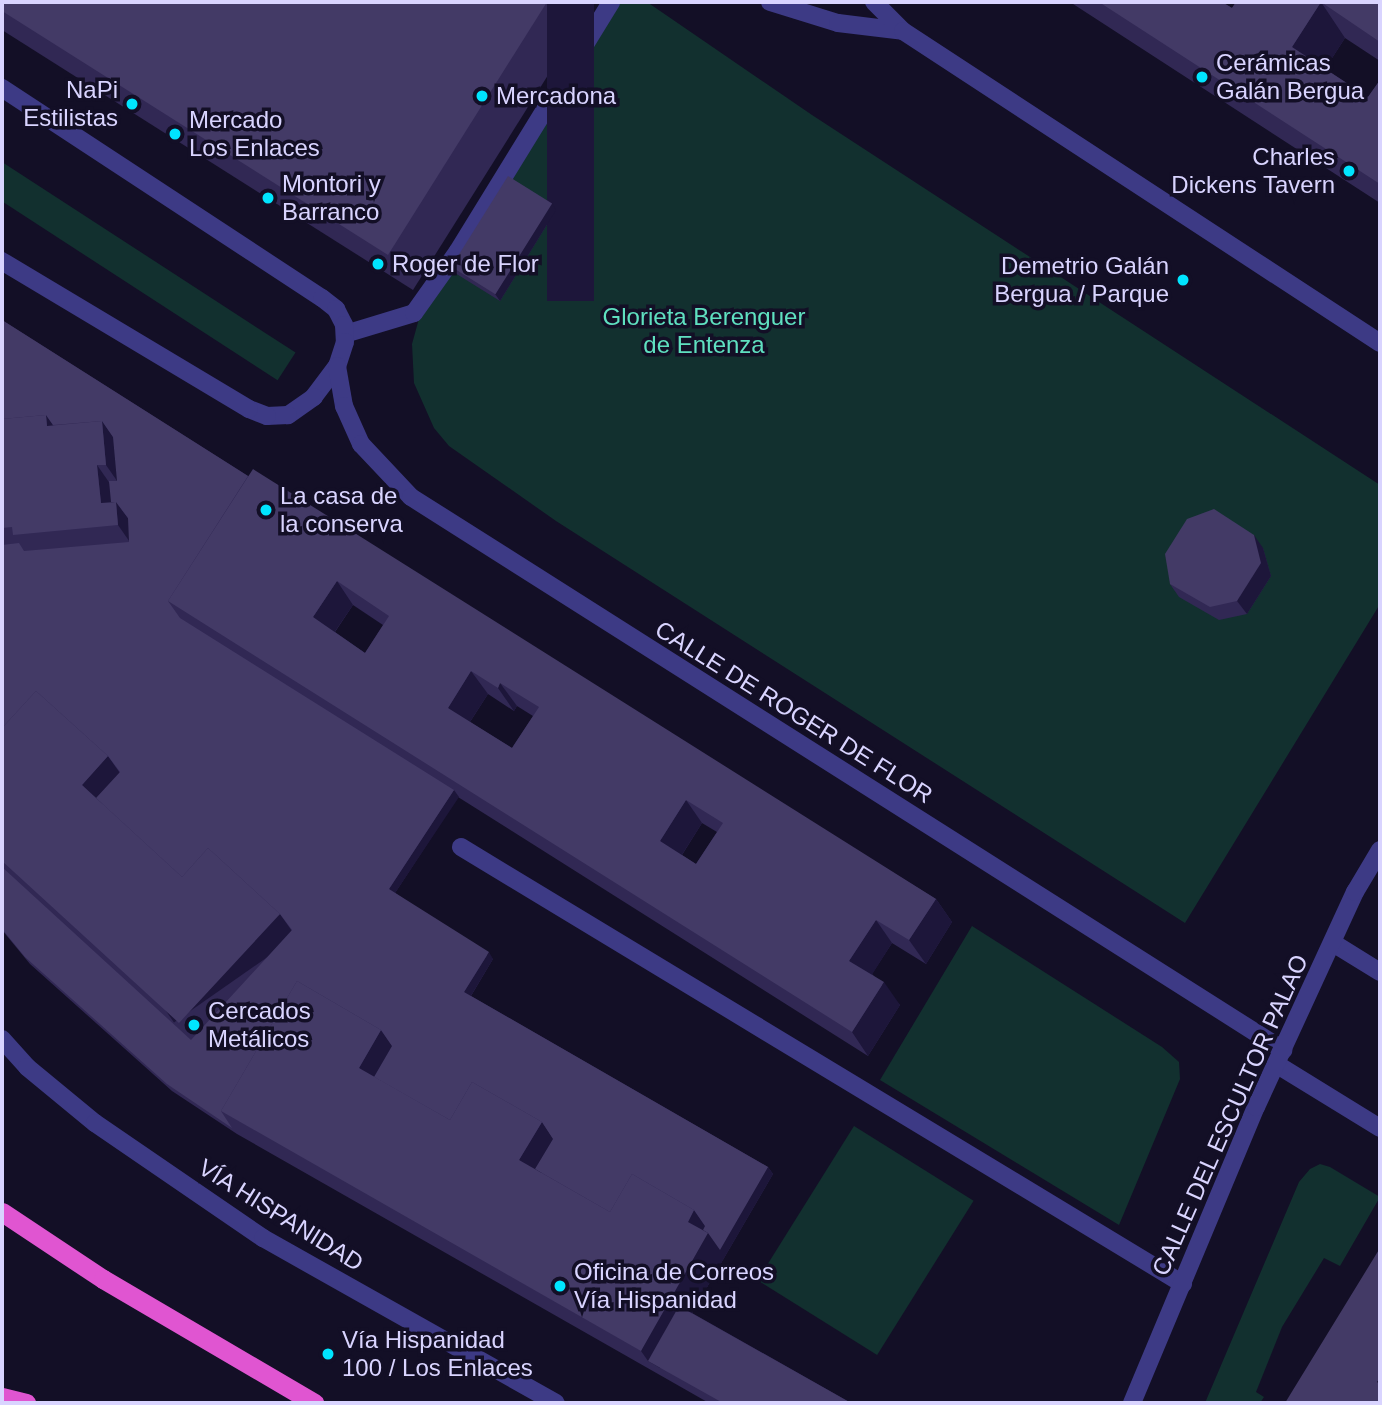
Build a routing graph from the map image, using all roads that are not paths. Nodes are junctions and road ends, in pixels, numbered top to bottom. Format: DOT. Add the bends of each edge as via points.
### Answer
graph roads {
  1 [pos="611,2"];
  2 [pos="770,2"];
  3 [pos="874,2"];
  4 [pos="903,31"];
  5 [pos="2,88"];
  6 [pos="2,261"];
  7 [pos="345,334"];
  8 [pos="1380,343"];
  9 [pos="337,366"];
  10 [pos="461,847"];
  11 [pos="1380,850"];
  12 [pos="1333,943"];
  13 [pos="1380,972"];
  14 [pos="2,1039"];
  15 [pos="1279,1057"];
  16 [pos="1380,1128"];
  17 [pos="2,1212"];
  18 [pos="1183,1284"];
  19 [pos="2,1396"];
  20 [pos="26,1403"];
  21 [pos="314,1403"];
  22 [pos="556,1403"];
  23 [pos="1132,1403"];
  1 -- 7 [label="street" via="458,251 414,313"];
  2 -- 4 [label="street" via="838,23"];
  3 -- 4 [label="street"];
  4 -- 8 [label="street"];
  5 -- 7 [label="street" via="322,298 336,309"];
  6 -- 9 [label="street, CALLE DE ROGER DE FLOR" via="248,409 267,416 288,415 314,397"];
  7 -- 9 [label="street, CALLE DE ROGER DE FLOR"];
  9 -- 15 [label="street, CALLE DE ROGER DE FLOR" via="344,406 360,444 411,497"];
  10 -- 18 [label="street"];
  11 -- 12 [label="street, CALLE DEL ESCULTOR PALAO"];
  12 -- 13 [label="street"];
  12 -- 15 [label="street, CALLE DEL ESCULTOR PALAO"];
  14 -- 22 [label="street, VÍA HISPANIDAD" via="27,1067 95,1123 263,1238"];
  15 -- 16 [label="street, CALLE DE ROGER DE FLOR"];
  15 -- 18 [label="street, CALLE DEL ESCULTOR PALAO"];
  17 -- 21 [label="highway" via="103,1279"];
  18 -- 23 [label="street, CALLE DEL ESCULTOR PALAO"];
  19 -- 20 [label="highway"];
}
